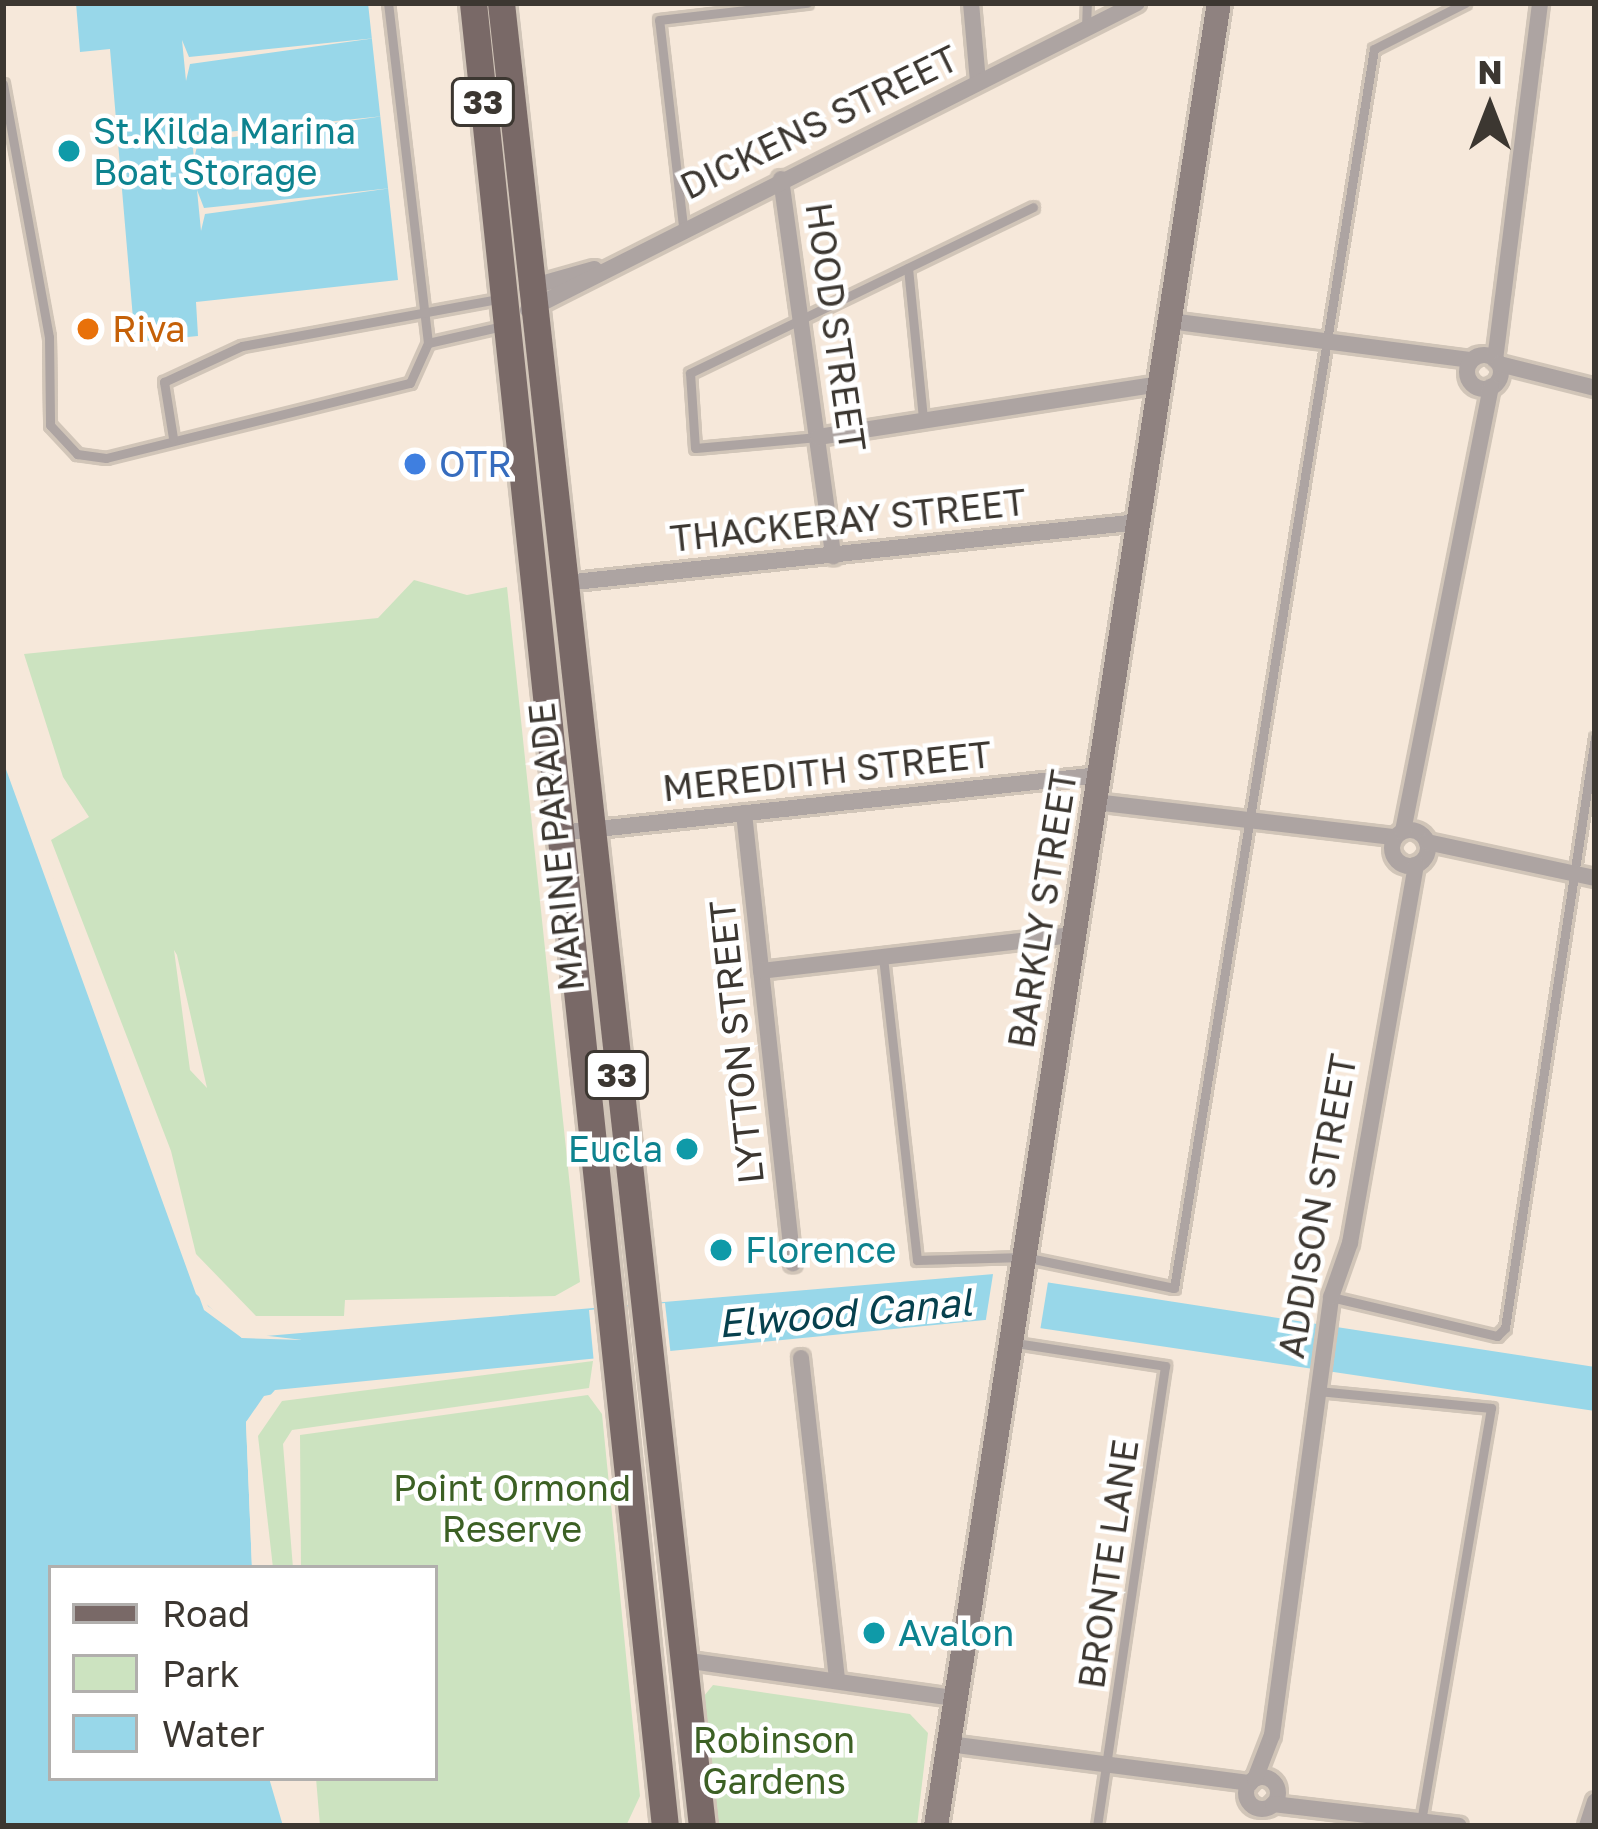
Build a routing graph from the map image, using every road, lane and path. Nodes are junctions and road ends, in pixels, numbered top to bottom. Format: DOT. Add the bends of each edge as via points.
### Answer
graph roads {
  1 [pos="388,3"];
  2 [pos="472,3"];
  3 [pos="501,3"];
  4 [pos="971,3"];
  5 [pos="1087,3"];
  6 [pos="1137,3"];
  7 [pos="1220,3"];
  8 [pos="1465,3"];
  9 [pos="1540,3"];
  10 [pos="810,4"];
  11 [pos="1086,28"];
  12 [pos="978,81"];
  13 [pos="3,84"];
  14 [pos="782,179"];
  15 [pos="1033,207"];
  16 [pos="683,226"];
  17 [pos="908,268"];
  18 [pos="546,290"];
  19 [pos="1493,312"];
  20 [pos="806,315"];
  21 [pos="499,319"];
  22 [pos="426,320"];
  23 [pos="1170,321"];
  24 [pos="428,343"];
  25 [pos="1327,346"];
  26 [pos="1471,370"];
  27 [pos="1496,373"];
  28 [pos="1160,384"];
  29 [pos="1595,388"];
  30 [pos="922,419"];
  31 [pos="1475,427"];
  32 [pos="818,437"];
  33 [pos="173,439"];
  34 [pos="1139,522"];
  35 [pos="833,556"];
  36 [pos="565,583"];
  37 [pos="1595,738"];
  38 [pos="1100,776"];
  39 [pos="1095,802"];
  40 [pos="744,813"];
  41 [pos="1253,824"];
  42 [pos="591,830"];
  43 [pos="561,833"];
  44 [pos="1409,848"];
  45 [pos="1574,875"];
  46 [pos="1595,878"];
  47 [pos="1072,935"];
  48 [pos="883,957"];
  49 [pos="761,971"];
  50 [pos="794,1263"];
  51 [pos="1023,1264"];
  52 [pos="1330,1304"];
  53 [pos="1013,1336"];
  54 [pos="801,1358"];
  55 [pos="1318,1382"];
  56 [pos="683,1660"];
  57 [pos="837,1680"];
  58 [pos="956,1698"];
  59 [pos="949,1744"];
  60 [pos="1106,1771"];
  61 [pos="1262,1793"];
  62 [pos="1595,1802"];
  63 [pos="1421,1823"];
  64 [pos="665,1826"];
  65 [pos="701,1826"];
  66 [pos="936,1826"];
  67 [pos="1097,1826"];
  68 [pos="1251,1826"];
  69 [pos="1262,1826"];
  70 [pos="1460,1826"];
  71 [pos="1587,1826"];
  1 -- 22 [label="lane"];
  2 -- 21 [label="main road, MARINE PARADE / 33"];
  3 -- 18 [label="main road, MARINE PARADE / 33"];
  4 -- 12 [label="street"];
  5 -- 11 [label="lane"];
  6 -- 11 [label="street, DICKENS STREET"];
  7 -- 23 [label="main road, BARKLY STREET"];
  8 -- 25 [label="lane" via="1374,49"];
  9 -- 19 [label="street"];
  10 -- 16 [label="lane" via="659,20"];
  11 -- 12 [label="street, DICKENS STREET"];
  12 -- 14 [label="street, DICKENS STREET"];
  13 -- 33 [label="lane" via="49,337 50,425 77,454 106,458"];
  14 -- 16 [label="street, DICKENS STREET"];
  14 -- 20 [label="street, HOOD STREET"];
  15 -- 17 [label="lane"];
  16 -- 18 [label="street, DICKENS STREET"];
  17 -- 20 [label="lane"];
  17 -- 30 [label="lane"];
  18 -- 21 [label="street, DICKENS STREET"];
  18 -- 21 [label="street, DICKENS STREET"];
  18 -- 36 [label="main road, MARINE PARADE / 33"];
  19 -- 26 [label="street"];
  19 -- 27 [label="street"];
  20 -- 32 [label="street, HOOD STREET"];
  20 -- 32 [label="lane" via="687,380 695,448"];
  21 -- 22 [label="lane" via="478,308"];
  21 -- 24 [label="lane"];
  21 -- 43 [label="main road, MARINE PARADE / 33"];
  22 -- 24 [label="lane"];
  22 -- 33 [label="lane" via="242,346 164,382"];
  23 -- 25 [label="street"];
  23 -- 28 [label="main road, BARKLY STREET"];
  24 -- 33 [label="lane" via="410,383"];
  25 -- 26 [label="street"];
  25 -- 41 [label="lane"];
  26 -- 27 [label="street"];
  26 -- 27 [label="street"];
  26 -- 31 [label="street"];
  27 -- 29 [label="street"];
  27 -- 31 [label="street"];
  28 -- 30 [label="street"];
  28 -- 34 [label="main road, BARKLY STREET"];
  30 -- 32 [label="street"];
  31 -- 44 [label="street"];
  32 -- 35 [label="street, HOOD STREET"];
  34 -- 35 [label="street, THACKERAY STREET"];
  34 -- 38 [label="main road, BARKLY STREET"];
  35 -- 36 [label="street, THACKERAY STREET"];
  36 -- 42 [label="main road, MARINE PARADE / 33"];
  37 -- 45 [label="lane"];
  38 -- 39 [label="main road, BARKLY STREET"];
  38 -- 40 [label="street, MEREDITH STREET"];
  39 -- 41 [label="street"];
  39 -- 47 [label="main road, BARKLY STREET"];
  40 -- 42 [label="street, MEREDITH STREET"];
  40 -- 49 [label="street, LYTTON STREET"];
  41 -- 44 [label="street"];
  41 -- 51 [label="lane" via="1183,1278 1174,1288"];
  42 -- 43 [label="street, MEREDITH STREET"];
  42 -- 56 [label="main road, MARINE PARADE / 33"];
  43 -- 64 [label="main road, MARINE PARADE / 33"];
  44 -- 45 [label="street"];
  44 -- 52 [label="street, ADDISON STREET" via="1350,1243"];
  45 -- 46 [label="street"];
  45 -- 52 [label="lane" via="1505,1328 1496,1336"];
  47 -- 48 [label="street"];
  47 -- 51 [label="main road, BARKLY STREET"];
  48 -- 49 [label="street"];
  48 -- 51 [label="lane" via="917,1260"];
  49 -- 50 [label="street, LYTTON STREET"];
  51 -- 53 [label="main road, BARKLY STREET"];
  52 -- 55 [label="street, ADDISON STREET"];
  53 -- 58 [label="main road, BARKLY STREET"];
  53 -- 60 [label="lane, BRONTE LANE" via="1165,1366"];
  54 -- 57 [label="street"];
  55 -- 61 [label="street, ADDISON STREET"];
  55 -- 63 [label="lane" via="1491,1408"];
  56 -- 57 [label="street"];
  56 -- 65 [label="main road, MARINE PARADE / 33"];
  57 -- 58 [label="street"];
  58 -- 59 [label="main road, BARKLY STREET"];
  59 -- 60 [label="street"];
  59 -- 66 [label="main road, BARKLY STREET"];
  60 -- 61 [label="street"];
  60 -- 67 [label="lane, BRONTE LANE"];
  61 -- 63 [label="street"];
  61 -- 68 [label="street, ADDISON STREET"];
  61 -- 69 [label="street, ADDISON STREET"];
  62 -- 71 [label="street"];
  63 -- 70 [label="street"];
}
